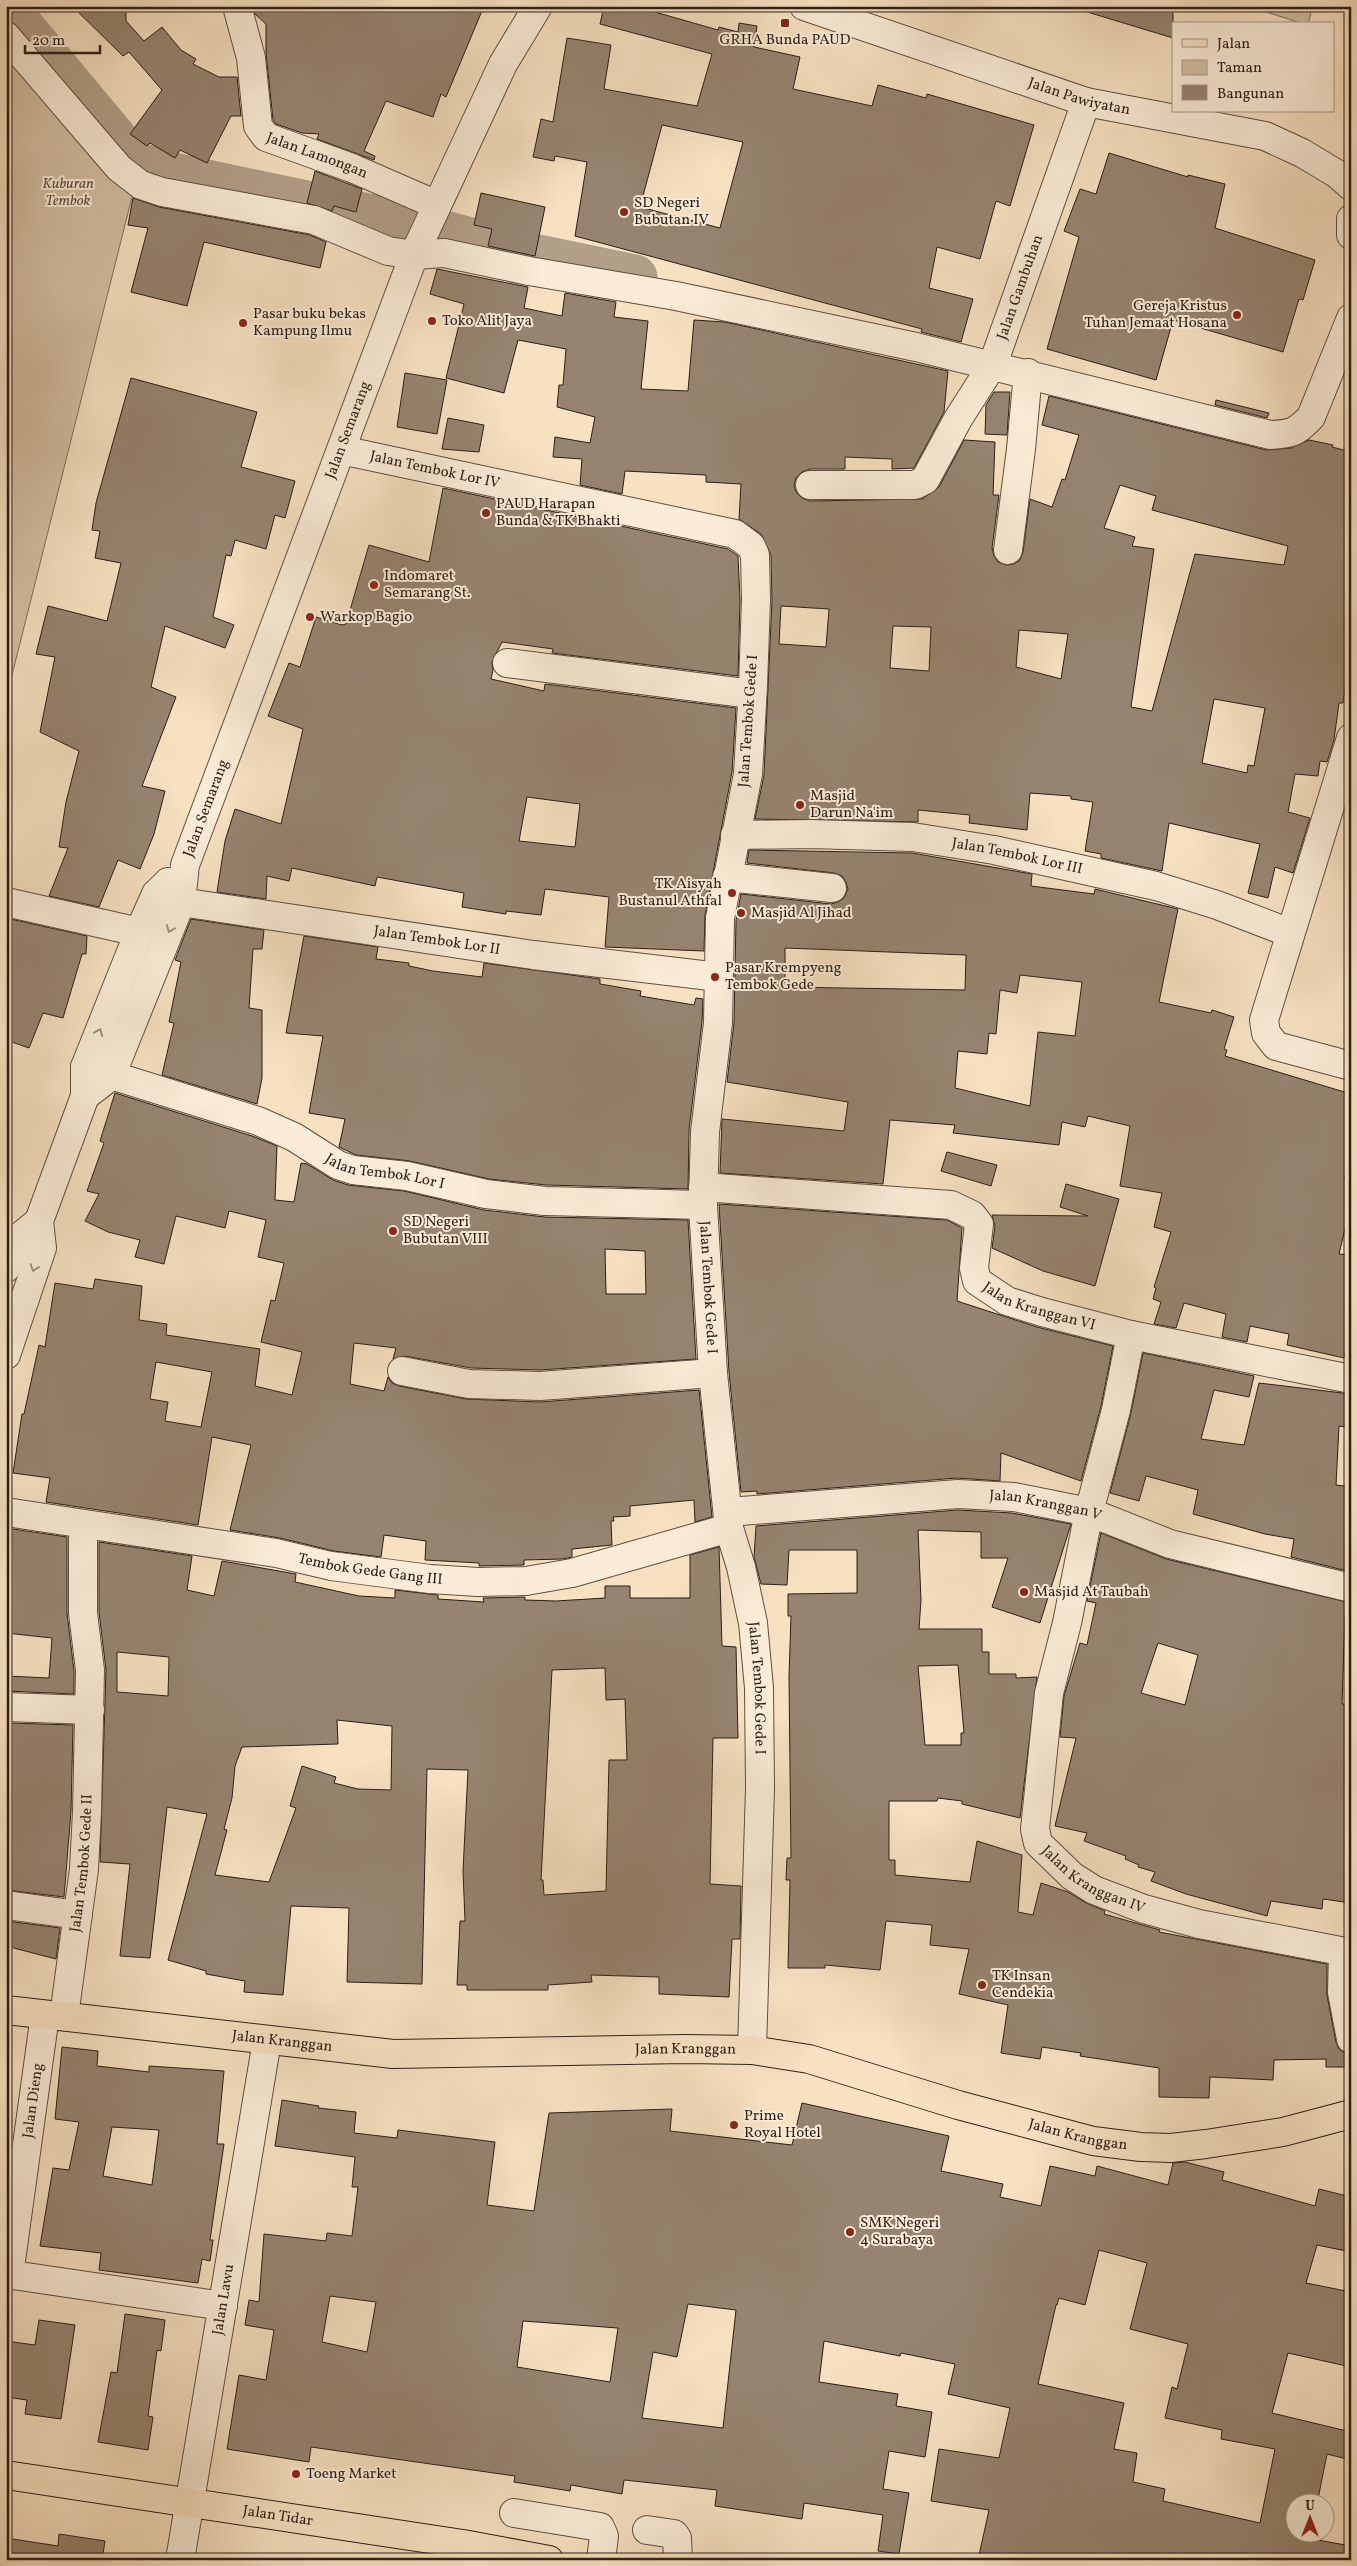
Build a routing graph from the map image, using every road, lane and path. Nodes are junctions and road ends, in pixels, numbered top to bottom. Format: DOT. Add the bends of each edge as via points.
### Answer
graph roads {
  1 [pos="237,6"];
  2 [pos="538,6"];
  3 [pos="804,6"];
  4 [pos="6,36"];
  5 [pos="1086,102"];
  6 [pos="1351,186"];
  7 [pos="434,210"];
  8 [pos="1351,220"];
  9 [pos="1351,235"];
  10 [pos="416,250"];
  11 [pos="1351,318"];
  12 [pos="994,364"];
  13 [pos="1028,373"];
  14 [pos="341,450"];
  15 [pos="810,484"];
  16 [pos="735,534"];
  17 [pos="1008,550"];
  18 [pos="507,663"];
  19 [pos="752,694"];
  20 [pos="1351,738"];
  21 [pos="735,835"];
  22 [pos="726,877"];
  23 [pos="832,888"];
  24 [pos="169,898"];
  25 [pos="6,902"];
  26 [pos="139,932"];
  27 [pos="1290,933"];
  28 [pos="719,977"];
  29 [pos="1351,1066"];
  30 [pos="85,1067"];
  31 [pos="111,1076"];
  32 [pos="85,1096"];
  33 [pos="703,1196"];
  34 [pos="39,1221"];
  35 [pos="6,1268"];
  36 [pos="1131,1335"];
  37 [pos="6,1355"];
  38 [pos="402,1371"];
  39 [pos="713,1373"];
  40 [pos="1351,1379"];
  41 [pos="6,1512"];
  42 [pos="1089,1512"];
  43 [pos="729,1520"];
  44 [pos="83,1525"];
  45 [pos="1351,1588"];
  46 [pos="6,1707"];
  47 [pos="90,1710"];
  48 [pos="6,1905"];
  49 [pos="78,1915"];
  50 [pos="1347,1953"];
  51 [pos="6,2010"];
  52 [pos="54,2015"];
  53 [pos="1351,2040"];
  54 [pos="266,2041"];
  55 [pos="752,2050"];
  56 [pos="1351,2114"];
  57 [pos="8,2274"];
  58 [pos="223,2306"];
  59 [pos="6,2475"];
  60 [pos="189,2502"];
  61 [pos="514,2513"];
  62 [pos="647,2530"];
  63 [pos="180,2560"];
  64 [pos="549,2560"];
  65 [pos="600,2560"];
  66 [pos="678,2560"];
  1 -- 7 [label="street, Jalan Lamongan" via="251,58 261,133 352,168"];
  2 -- 7 [label="street, Jalan Semarang" via="503,64"];
  3 -- 5 [label="street, Jalan Pawiyatan"];
  4 -- 10 [label="street" via="119,168 141,185 162,192 314,220 388,251"];
  5 -- 6 [label="street, Jalan Pawiyatan" via="1265,136 1302,153"];
  5 -- 12 [label="street, Jalan Gambuhan"];
  7 -- 10 [label="street, Jalan Semarang"];
  8 -- 9 [label="street"];
  10 -- 12 [label="street" via="676,296"];
  10 -- 14 [label="street, Jalan Semarang"];
  11 -- 13 [label="street" via="1311,417 1300,430 1290,434 1270,435"];
  12 -- 13 [label="street"];
  12 -- 15 [label="street, Jalan Gambuhan" via="925,480 915,485"];
  13 -- 17 [label="street" via="1022,449"];
  14 -- 16 [label="street, Jalan Tembok Lor IV"];
  14 -- 24 [label="street, Jalan Semarang" via="185,865"];
  16 -- 19 [label="street, Jalan Tembok Gede I" via="751,546 755,555"];
  18 -- 19 [label="street"];
  19 -- 21 [label="street, Jalan Tembok Gede I" via="748,774"];
  20 -- 27 [label="street"];
  21 -- 22 [label="street, Jalan Tembok Gede I"];
  21 -- 27 [label="street, Jalan Tembok Lor III" via="905,837 994,850 1156,886 1218,905"];
  22 -- 23 [label="street"];
  22 -- 28 [label="street, Jalan Tembok Gede I" via="720,925"];
  24 -- 26 [label="street, Jalan Semarang"];
  24 -- 28 [label="street, Jalan Tembok Lor II" via="533,955"];
  24 -- 31 [label="street, Jalan Semarang, one-way"];
  25 -- 26 [label="street"];
  30 -- 26 [label="street, Jalan Semarang, one-way"];
  27 -- 29 [label="street" via="1264,1020 1266,1033 1276,1046"];
  28 -- 33 [label="street, Jalan Tembok Gede I"];
  30 -- 31 [label="street, Jalan Tembok Lor I"];
  30 -- 32 [label="street, Jalan Semarang"];
  31 -- 32 [label="street"];
  31 -- 33 [label="street, Jalan Tembok Lor I" via="258,1121 353,1170 407,1176 486,1194 545,1201"];
  32 -- 34 [label="street, Jalan Semarang"];
  33 -- 36 [label="street, Jalan Kranggan VI" via="951,1205 972,1214 979,1224 974,1268 977,1281 982,1286 1008,1301"];
  33 -- 39 [label="street, Jalan Tembok Gede I"];
  34 -- 35 [label="street" via="17,1239"];
  34 -- 37 [label="street, Jalan Semarang, one-way" via="42,1248"];
  36 -- 40 [label="street, Jalan Kranggan VI"];
  36 -- 42 [label="street, Jalan Kranggan IV" via="1116,1410"];
  38 -- 39 [label="street" via="469,1384 540,1386"];
  39 -- 43 [label="street, Jalan Tembok Gede I"];
  41 -- 44 [label="street, Tembok Gede Gang III"];
  42 -- 43 [label="street, Jalan Kranggan V" via="1014,1497 958,1494"];
  42 -- 45 [label="street, Jalan Kranggan V" via="1170,1544"];
  42 -- 50 [label="street, Jalan Kranggan IV" via="1047,1709 1035,1829 1038,1843 1072,1876 1094,1890 1144,1908 1199,1924"];
  43 -- 44 [label="street, Tembok Gede Gang III" via="572,1573 526,1580 478,1582 331,1566 257,1550"];
  43 -- 55 [label="street, Jalan Tembok Gede I" via="752,1623 759,1688 760,1788"];
  44 -- 47 [label="street, Jalan Tembok Gede II" via="83,1613 90,1670"];
  46 -- 47 [label="street"];
  47 -- 49 [label="street, Jalan Tembok Gede II" via="84,1860"];
  48 -- 49 [label="street"];
  49 -- 52 [label="street, Jalan Tembok Gede II"];
  50 -- 53 [label="street, Jalan Kranggan IV" via="1342,1992"];
  51 -- 52 [label="main road, Jalan Kranggan"];
  52 -- 54 [label="main road, Jalan Kranggan"];
  52 -- 57 [label="street, Jalan Dieng"];
  54 -- 55 [label="main road, Jalan Kranggan" via="393,2054"];
  54 -- 58 [label="street, Jalan Lawu"];
  55 -- 56 [label="main road, Jalan Kranggan" via="809,2058 958,2105 1093,2141 1141,2147 1171,2148 1283,2132"];
  57 -- 58 [label="street, Jalan Dieng"];
  58 -- 60 [label="street, Jalan Lawu"];
  59 -- 60 [label="main road, Jalan Tidar"];
  60 -- 63 [label="street, Jalan Lawu"];
  60 -- 64 [label="main road, Jalan Tidar"];
  61 -- 65 [label="street" via="600,2527 604,2536"];
  62 -- 66 [label="street" via="674,2534"];
}
